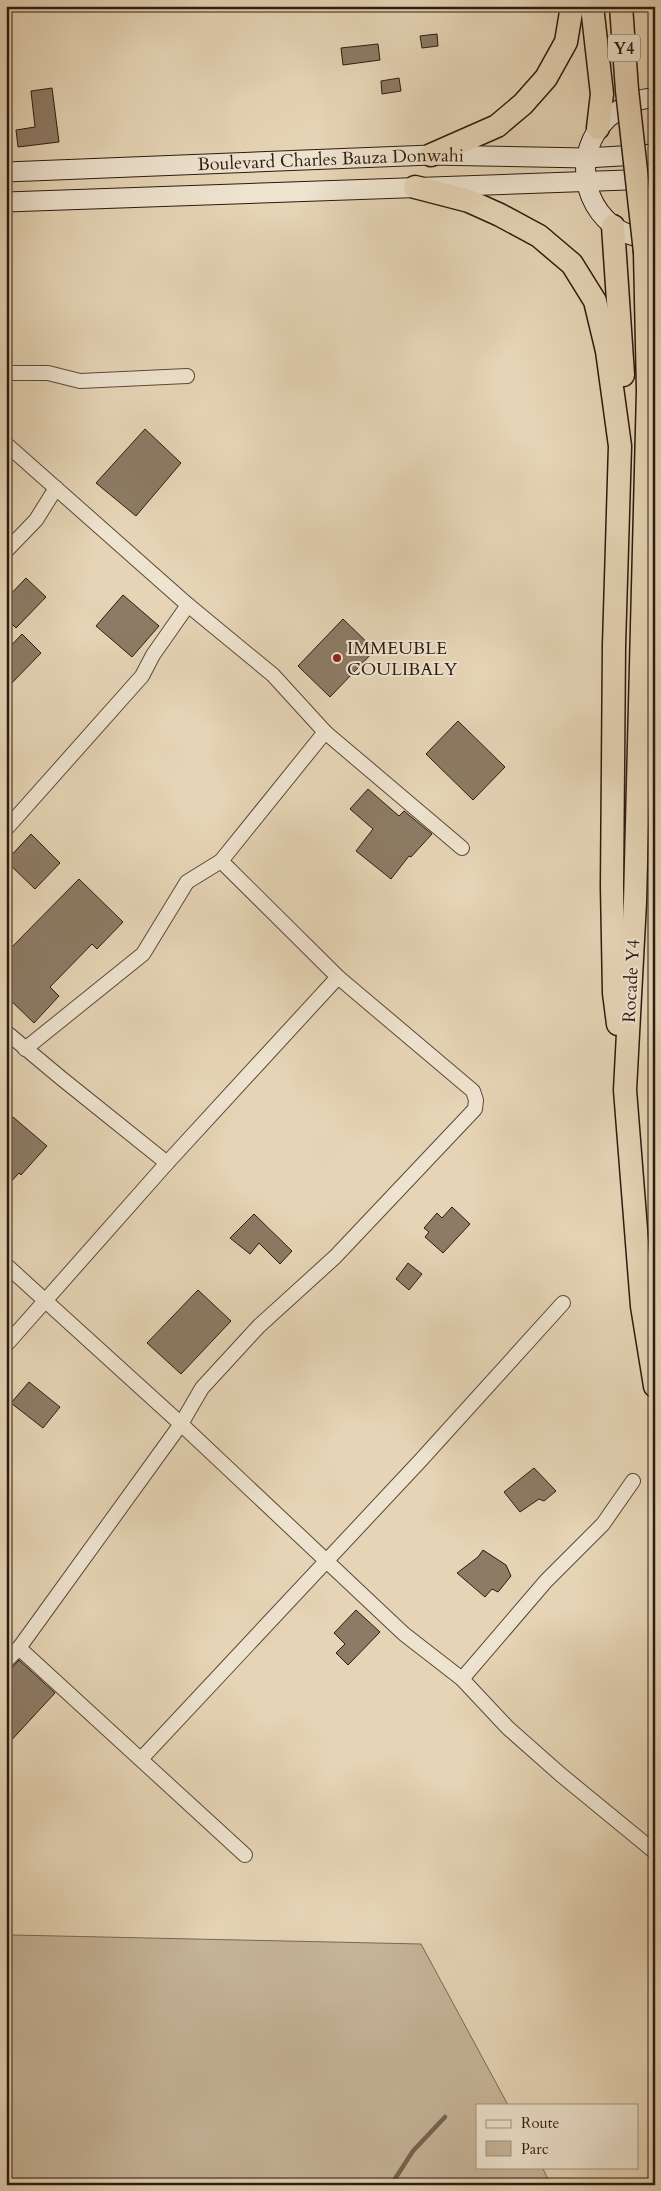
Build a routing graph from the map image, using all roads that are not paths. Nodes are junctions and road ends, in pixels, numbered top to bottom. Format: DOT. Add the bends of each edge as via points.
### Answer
graph roads {
  1 [pos="572,6"];
  2 [pos="592,6"];
  3 [pos="621,6"];
  4 [pos="655,98"];
  5 [pos="598,128"];
  6 [pos="655,154"];
  7 [pos="431,155"];
  8 [pos="586,158"];
  9 [pos="6,172"];
  10 [pos="655,178"];
  11 [pos="586,182"];
  12 [pos="415,188"];
  13 [pos="6,202"];
  14 [pos="613,226"];
  15 [pos="650,246"];
  16 [pos="6,373"];
  17 [pos="187,376"];
  18 [pos="6,444"];
  19 [pos="620,446"];
  20 [pos="56,488"];
  21 [pos="6,551"];
  22 [pos="188,606"];
  23 [pos="325,732"];
  24 [pos="6,829"];
  25 [pos="462,848"];
  26 [pos="220,861"];
  27 [pos="338,977"];
  28 [pos="6,1032"];
  29 [pos="25,1049"];
  30 [pos="625,1090"];
  31 [pos="167,1163"];
  32 [pos="6,1265"];
  33 [pos="44,1300"];
  34 [pos="563,1304"];
  35 [pos="6,1345"];
  36 [pos="655,1386"];
  37 [pos="181,1424"];
  38 [pos="634,1481"];
  39 [pos="326,1562"];
  40 [pos="19,1648"];
  41 [pos="6,1661"];
  42 [pos="462,1679"];
  43 [pos="140,1759"];
  44 [pos="655,1852"];
  45 [pos="245,1856"];
  1 -- 7 [label="highway" via="566,42 546,78 523,104 496,126"];
  2 -- 5 [label="highway" via="602,94"];
  3 -- 15 [label="highway, Rocade Y4 / Y4, bridge" via="628,90"];
  4 -- 5 [label="main road" via="630,103 612,113"];
  5 -- 8 [label="main road"];
  6 -- 8 [label="main road, Boulevard Charles Bauza Donwahi"];
  7 -- 8 [label="main road, Boulevard Charles Bauza Donwahi"];
  7 -- 9 [label="main road, Boulevard Charles Bauza Donwahi"];
  8 -- 11 [label="main road"];
  10 -- 11 [label="main road, Boulevard Charles Bauza Donwahi"];
  11 -- 12 [label="main road, Boulevard Charles Bauza Donwahi"];
  11 -- 14 [label="main road" via="600,214"];
  12 -- 13 [label="main road, Boulevard Charles Bauza Donwahi"];
  12 -- 19 [label="highway" via="469,201 500,214 539,236 572,264 595,301 607,351"];
  14 -- 15 [label="main road"];
  14 -- 19 [label="highway" via="623,366"];
  15 -- 30 [label="highway, Rocade Y4 / Y4" via="635,902"];
  16 -- 17 [label="street" via="48,373 80,381"];
  18 -- 20 [label="street"];
  19 -- 30 [label="highway" via="612,886 614,993"];
  20 -- 21 [label="street" via="36,520"];
  20 -- 22 [label="street"];
  22 -- 23 [label="street" via="273,675"];
  22 -- 24 [label="street" via="142,676"];
  23 -- 25 [label="street"];
  23 -- 26 [label="street"];
  26 -- 27 [label="street"];
  26 -- 29 [label="street" via="187,882 143,954"];
  27 -- 31 [label="street"];
  27 -- 37 [label="street" via="473,1091 475,1108 335,1257 259,1326 202,1388"];
  28 -- 29 [label="street"];
  29 -- 31 [label="street"];
  30 -- 36 [label="highway, Rocade Y4 / Y4" via="642,1306"];
  31 -- 33 [label="street"];
  32 -- 33 [label="street"];
  33 -- 35 [label="street"];
  33 -- 37 [label="street"];
  34 -- 39 [label="street"];
  37 -- 39 [label="street"];
  37 -- 40 [label="street"];
  38 -- 42 [label="street" via="603,1524 546,1580"];
  39 -- 42 [label="street" via="404,1634"];
  39 -- 43 [label="street"];
  40 -- 41 [label="street"];
  40 -- 43 [label="street"];
  42 -- 44 [label="street" via="508,1728"];
  43 -- 45 [label="street"];
}
